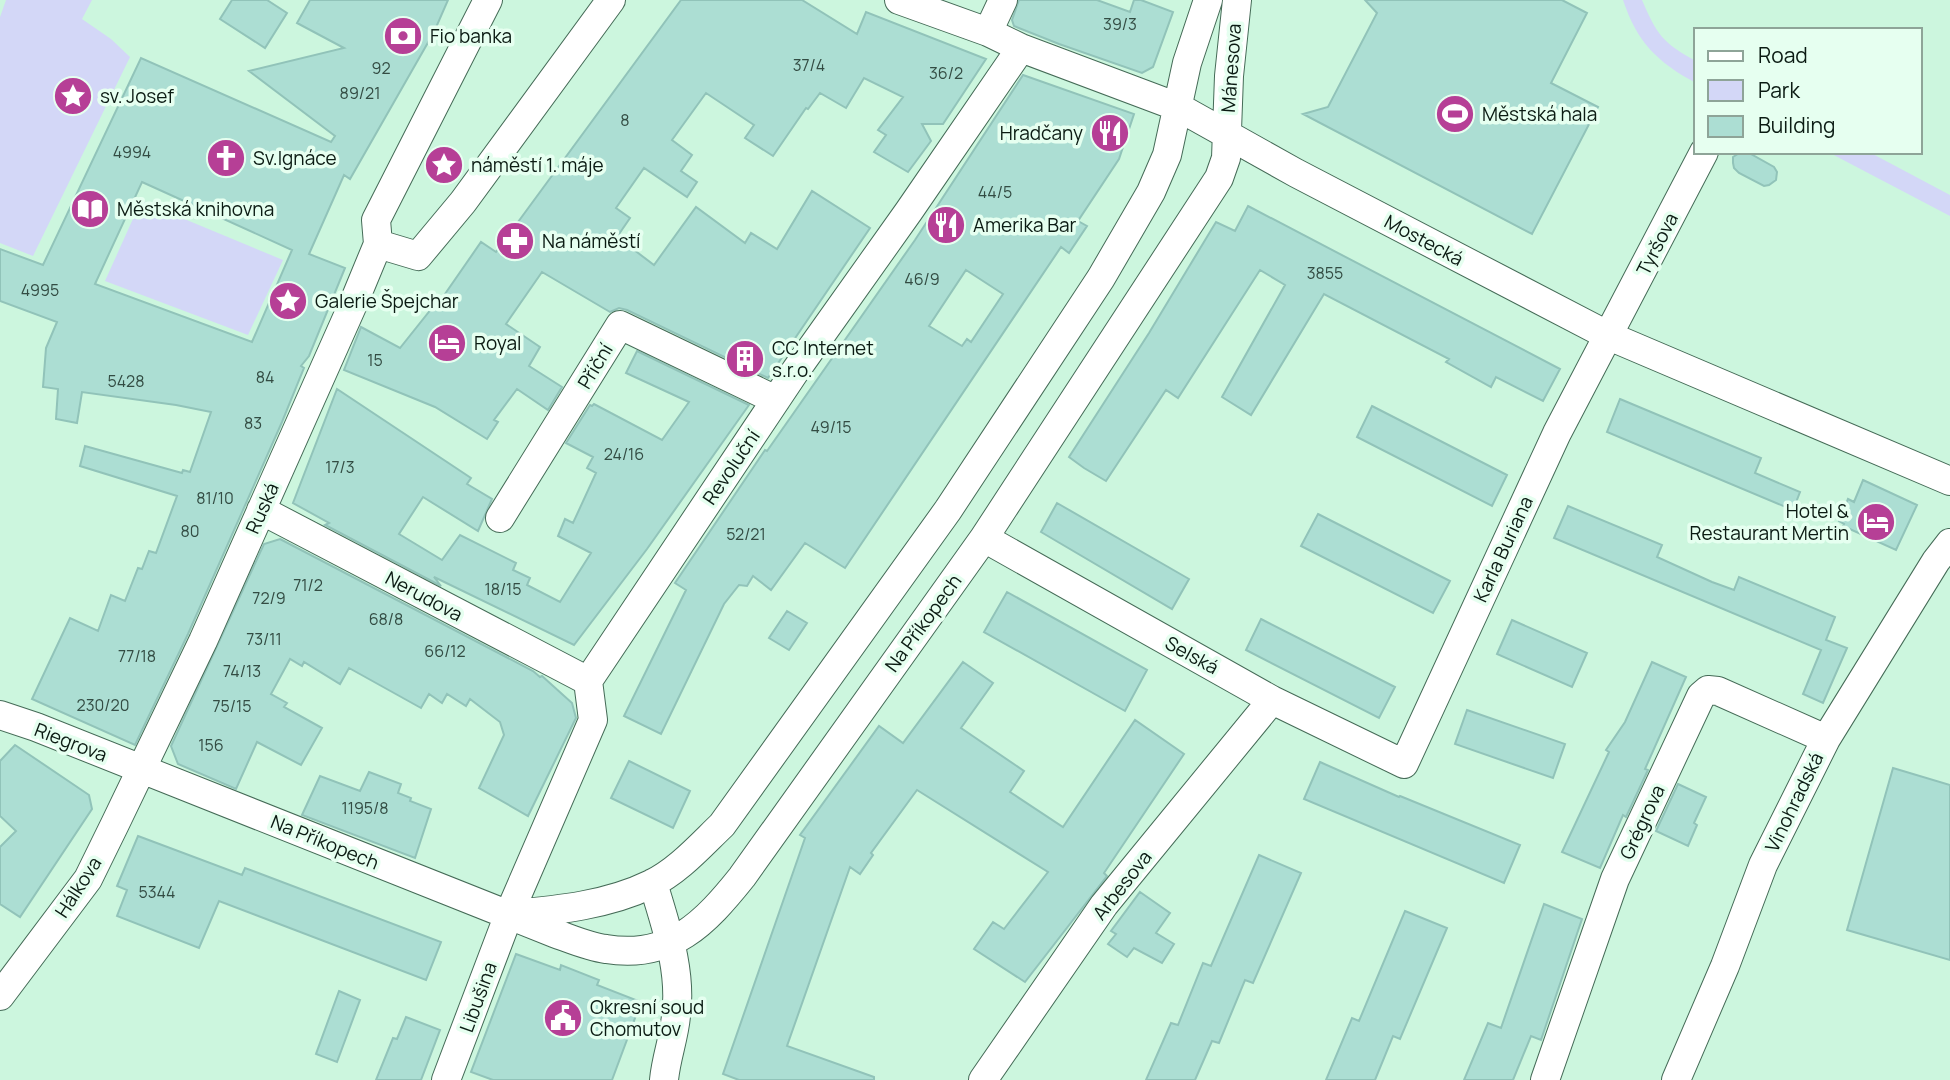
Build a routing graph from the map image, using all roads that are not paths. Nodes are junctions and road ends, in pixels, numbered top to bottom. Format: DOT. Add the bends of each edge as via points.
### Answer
graph roads {
  1 [pos="488,0"];
  2 [pos="611,0"];
  3 [pos="899,0"];
  4 [pos="1003,0"];
  5 [pos="1208,0"];
  6 [pos="1237,0"];
  7 [pos="988,32"];
  8 [pos="1021,48"];
  9 [pos="1178,107"];
  10 [pos="1227,136"];
  11 [pos="1703,154"];
  12 [pos="377,244"];
  13 [pos="1609,336"];
  14 [pos="776,400"];
  15 [pos="1950,481"];
  16 [pos="261,510"];
  17 [pos="500,518"];
  18 [pos="985,538"];
  19 [pos="1950,543"];
  20 [pos="588,681"];
  21 [pos="1272,700"];
  22 [pos="0,715"];
  23 [pos="1826,739"];
  24 [pos="1404,764"];
  25 [pos="142,770"];
  26 [pos="653,883"];
  27 [pos="509,914"];
  28 [pos="671,943"];
  29 [pos="0,996"];
  30 [pos="446,1080"];
  31 [pos="664,1080"];
  32 [pos="983,1080"];
  33 [pos="1545,1080"];
  34 [pos="1676,1080"];
  1 -- 12 [label="street" via="376,220"];
  2 -- 12 [label="street" via="418,256"];
  3 -- 7 [label="street, Mostecká"];
  4 -- 7 [label="street"];
  5 -- 9 [label="street, Mánesova"];
  6 -- 10 [label="street, Mánesova"];
  7 -- 8 [label="street, Mostecká"];
  8 -- 9 [label="street, Mostecká"];
  8 -- 14 [label="street, Revoluční"];
  9 -- 10 [label="street, Mostecká"];
  9 -- 26 [label="street, Na Příkopech" via="1167,155 1151,192 1101,278 948,510 722,825 687,859"];
  10 -- 13 [label="street, Mostecká"];
  10 -- 18 [label="street, Na Příkopech" via="1219,178"];
  11 -- 13 [label="street, Tyršova"];
  12 -- 16 [label="street, Ruská"];
  13 -- 15 [label="street, Mostecká"];
  13 -- 24 [label="street, Karla Buriana" via="1557,433"];
  14 -- 17 [label="street, Příční" via="620,325"];
  14 -- 20 [label="street, Revoluční"];
  16 -- 20 [label="street, Nerudova"];
  16 -- 25 [label="street, Ruská"];
  18 -- 21 [label="street, Selská"];
  18 -- 28 [label="street, Na Příkopech" via="742,877 713,912"];
  19 -- 23 [label="street, Vinohradská"];
  20 -- 27 [label="street" via="593,720"];
  21 -- 24 [label="street, Selská"];
  21 -- 32 [label="street, Arbesova" via="1104,905"];
  22 -- 25 [label="street, Riegrova"];
  23 -- 33 [label="street, Grégrova" via="1718,691 1708,690 1701,696 1615,879"];
  23 -- 34 [label="street, Vinohradská" via="1763,865"];
  25 -- 27 [label="street, Na Příkopech"];
  25 -- 29 [label="street, Hálkova" via="88,879"];
  26 -- 27 [label="street, Na Příkopech" via="599,902"];
  26 -- 28 [label="street"];
  27 -- 28 [label="street, Na Příkopech" via="606,949"];
  27 -- 30 [label="street, Libušina"];
  28 -- 31 [label="street" via="678,980"];
}
